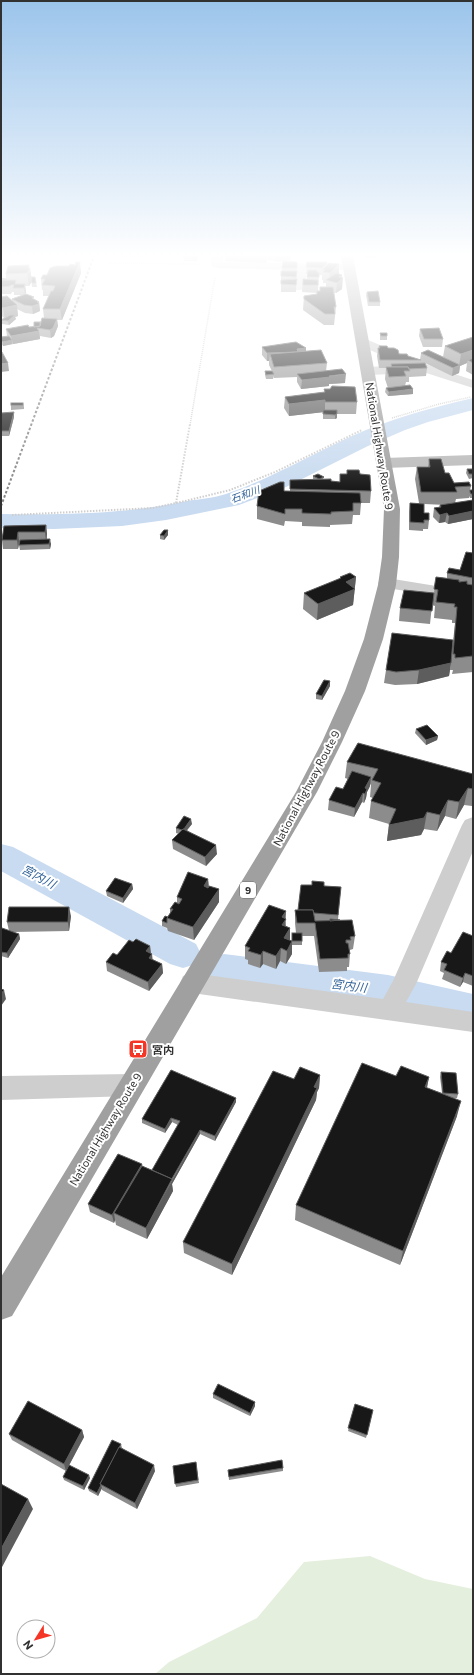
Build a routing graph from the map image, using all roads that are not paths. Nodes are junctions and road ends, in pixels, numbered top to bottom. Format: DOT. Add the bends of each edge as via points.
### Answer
graph roads {
  1 [pos="362,334"];
  2 [pos="363,342"];
  3 [pos="424,368"];
  4 [pos="368,371"];
  5 [pos="473,384"];
  6 [pos="473,460"];
  7 [pos="384,463"];
  8 [pos="387,583"];
  9 [pos="473,597"];
  10 [pos="473,825"];
  11 [pos="192,983"];
  12 [pos="390,1010"];
  13 [pos="473,1022"];
  14 [pos="132,1085"];
  15 [pos="1,1088"];
  16 [pos="1,1305"];
  1 -- 2 [label="highway, National Highway Route 9 / 9"];
  2 -- 3 [label="street"];
  2 -- 4 [label="highway, National Highway Route 9 / 9"];
  3 -- 4 [label="street"];
  3 -- 5 [label="street"];
  4 -- 7 [label="highway, National Highway Route 9 / 9"];
  6 -- 7 [label="main road"];
  7 -- 8 [label="highway, National Highway Route 9 / 9" via="392,509"];
  8 -- 9 [label="street"];
  8 -- 11 [label="highway, National Highway Route 9 / 9" via="377,627 354,696 327,752 290,823"];
  10 -- 12 [label="street" via="404,984"];
  11 -- 12 [label="street"];
  11 -- 14 [label="highway, National Highway Route 9 / 9"];
  12 -- 13 [label="street"];
  14 -- 15 [label="street"];
  14 -- 16 [label="highway, National Highway Route 9 / 9"];
}
